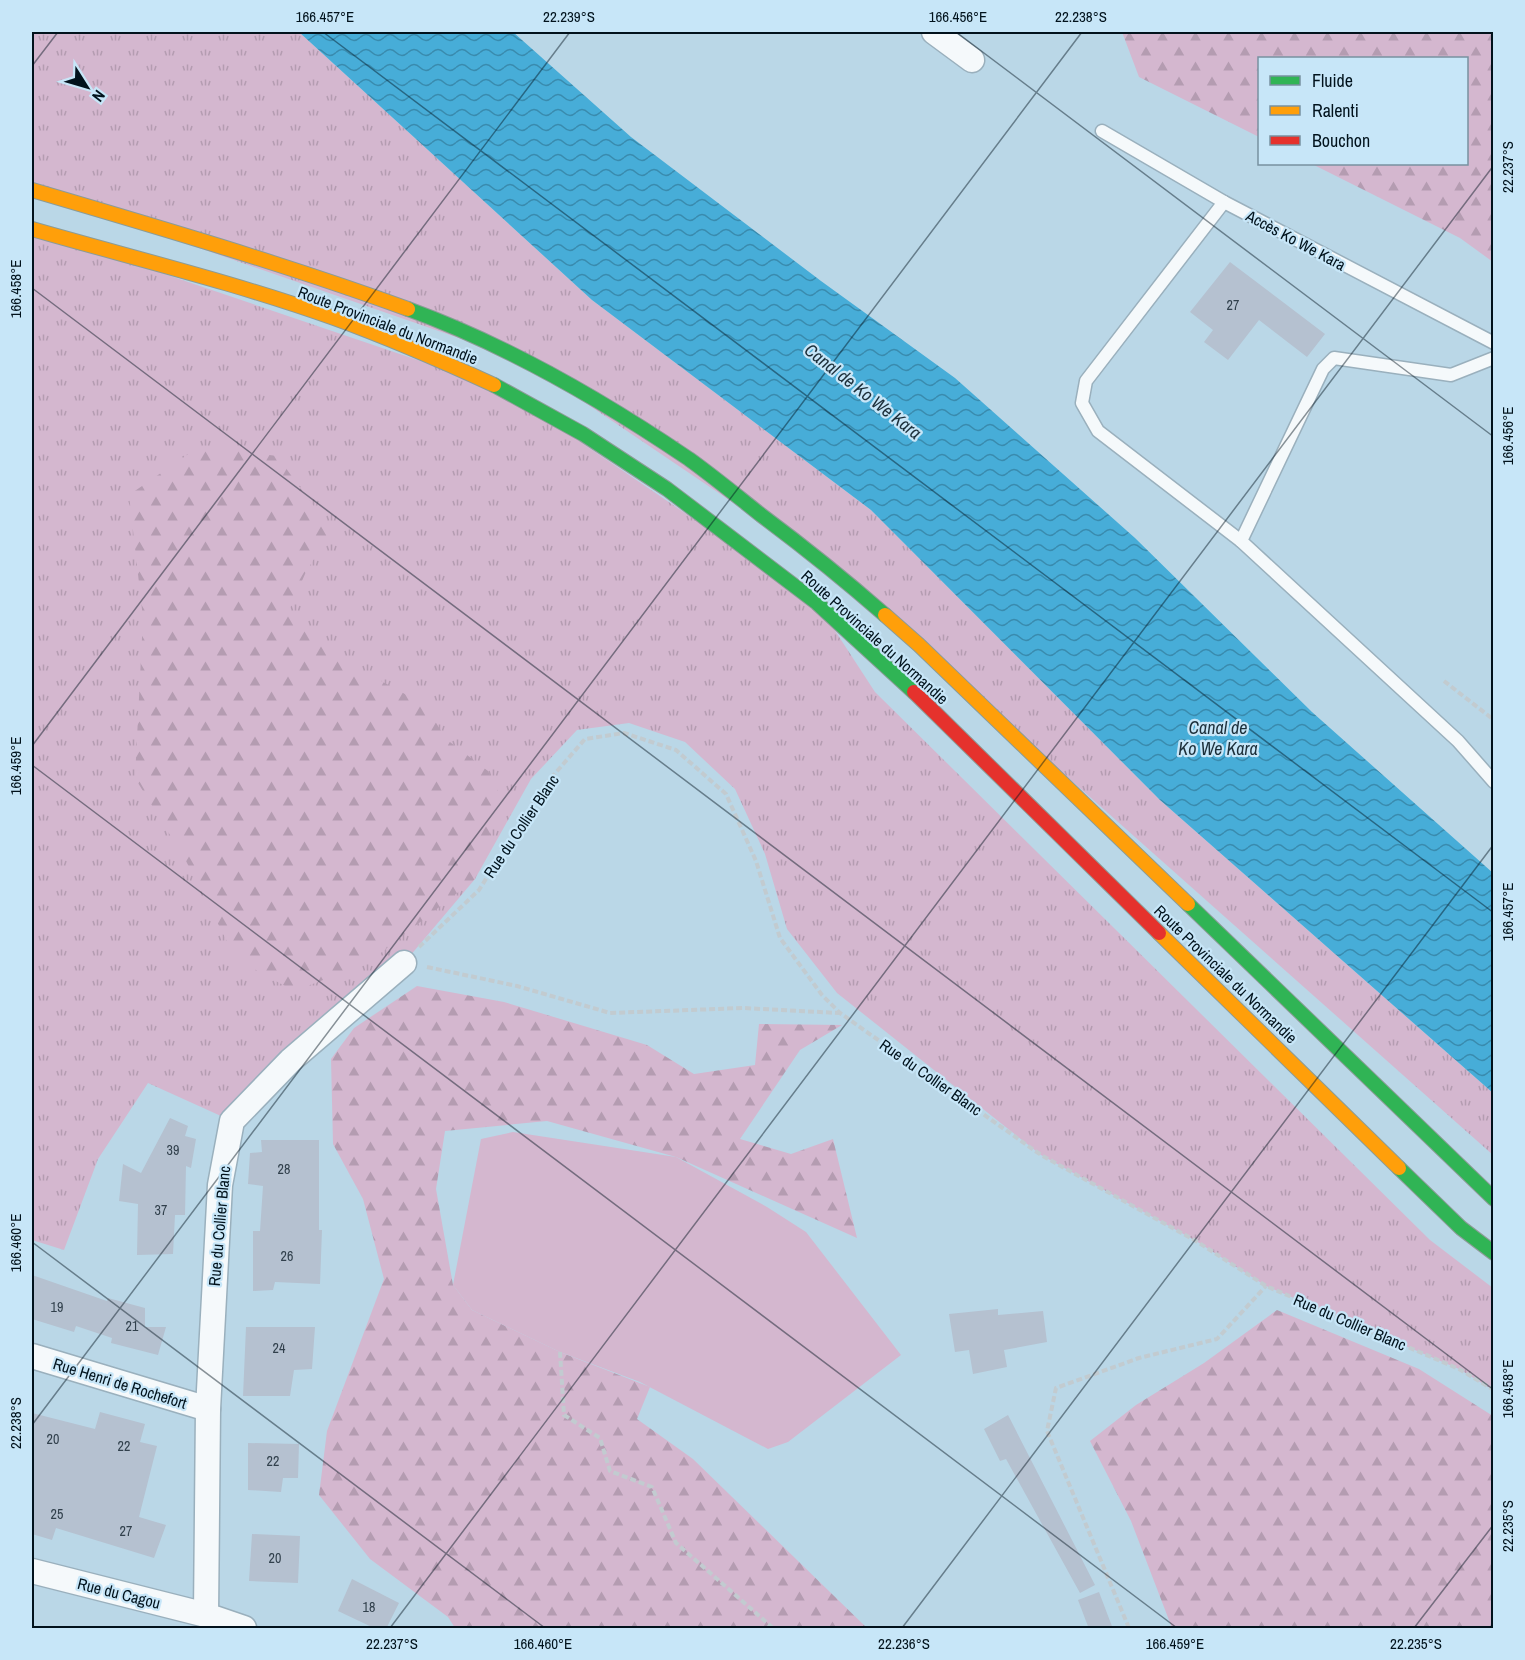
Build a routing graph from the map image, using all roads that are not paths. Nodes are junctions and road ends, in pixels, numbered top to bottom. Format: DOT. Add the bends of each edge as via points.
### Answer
graph roads {
  1 [pos="934,32"];
  2 [pos="972,60"];
  3 [pos="1102,131"];
  4 [pos="32,190"];
  5 [pos="1224,202"];
  6 [pos="32,229"];
  7 [pos="1494,343"];
  8 [pos="1494,358"];
  9 [pos="1241,541"];
  10 [pos="1494,782"];
  11 [pos="404,963"];
  12 [pos="1494,1199"];
  13 [pos="1494,1253"];
  14 [pos="32,1356"];
  15 [pos="208,1409"];
  16 [pos="32,1571"];
  17 [pos="206,1615"];
  18 [pos="244,1629"];
  1 -- 2 [label="street"];
  3 -- 5 [label="lane, Accès Ko We Kara"];
  4 -- 12 [label="highway, Route Provinciale du Normandie" via="338,283 438,320 608,407 690,460 840,575 919,645"];
  5 -- 7 [label="lane, Accès Ko We Kara"];
  5 -- 9 [label="lane" via="1086,381 1083,403 1098,431"];
  6 -- 13 [label="highway, Route Provinciale du Normandie" via="333,318 421,352 503,389 583,434 667,489 818,603 894,673 1461,1228"];
  8 -- 9 [label="lane" via="1451,375 1334,358 1323,369"];
  9 -- 10 [label="lane" via="1458,741"];
  11 -- 15 [label="street, Rue du Collier Blanc" via="291,1060 232,1121 220,1185"];
  14 -- 15 [label="street, Rue Henri de Rochefort"];
  15 -- 17 [label="street, Rue du Collier Blanc"];
  16 -- 17 [label="street, Rue du Cagou"];
  17 -- 18 [label="street"];
}
